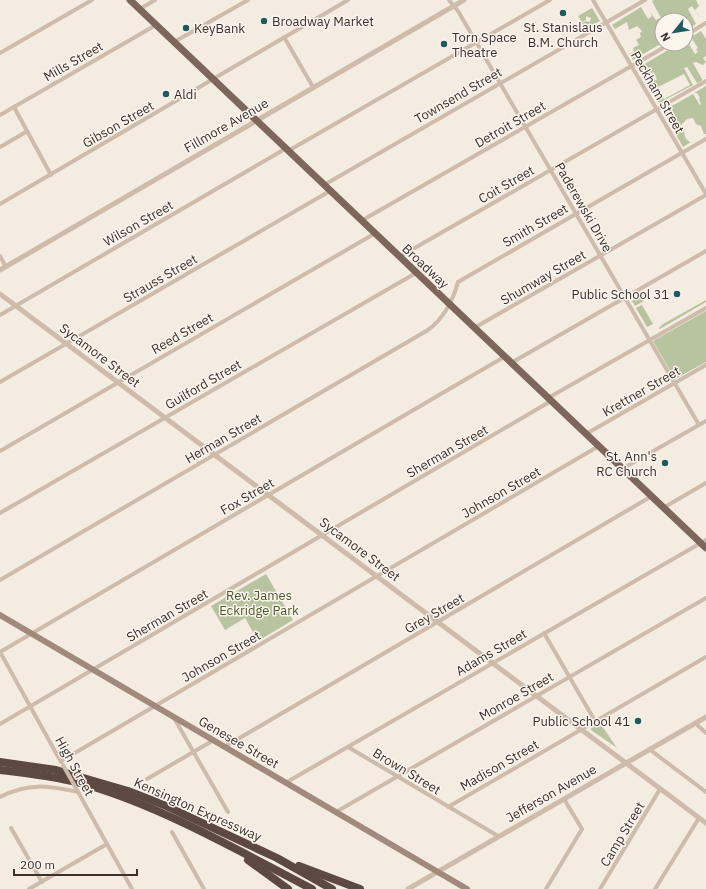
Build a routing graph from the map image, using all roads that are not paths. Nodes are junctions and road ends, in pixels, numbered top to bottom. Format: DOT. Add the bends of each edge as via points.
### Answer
graph roads {
  1 [pos="92,0"];
  2 [pos="130,0"];
  3 [pos="155,0"];
  4 [pos="248,0"];
  5 [pos="348,0"];
  6 [pos="449,0"];
  7 [pos="464,0"];
  8 [pos="550,0"];
  9 [pos="593,0"];
  10 [pos="645,0"];
  11 [pos="454,6"];
  12 [pos="140,9"];
  13 [pos="606,22"];
  14 [pos="706,23"];
  15 [pos="156,25"];
  16 [pos="694,30"];
  17 [pos="284,38"];
  18 [pos="174,42"];
  19 [pos="476,42"];
  20 [pos="656,52"];
  21 [pos="0,53"];
  22 [pos="631,66"];
  23 [pos="213,80"];
  24 [pos="706,81"];
  25 [pos="500,83"];
  26 [pos="313,87"];
  27 [pos="14,107"];
  28 [pos="657,110"];
  29 [pos="0,115"];
  30 [pos="256,121"];
  31 [pos="525,127"];
  32 [pos="26,132"];
  33 [pos="706,139"];
  34 [pos="0,147"];
  35 [pos="286,150"];
  36 [pos="682,153"];
  37 [pos="550,169"];
  38 [pos="51,175"];
  39 [pos="323,185"];
  40 [pos="330,191"];
  41 [pos="706,194"];
  42 [pos="0,204"];
  43 [pos="576,213"];
  44 [pos="362,221"];
  45 [pos="374,234"];
  46 [pos="706,251"];
  47 [pos="0,256"];
  48 [pos="600,256"];
  49 [pos="399,257"];
  50 [pos="6,267"];
  51 [pos="0,270"];
  52 [pos="416,273"];
  53 [pos="0,294"];
  54 [pos="625,298"];
  55 [pos="449,304"];
  56 [pos="16,306"];
  57 [pos="706,308"];
  58 [pos="0,315"];
  59 [pos="474,328"];
  60 [pos="650,340"];
  61 [pos="66,344"];
  62 [pos="504,357"];
  63 [pos="511,363"];
  64 [pos="706,365"];
  65 [pos="0,382"];
  66 [pos="117,382"];
  67 [pos="674,383"];
  68 [pos="550,400"];
  69 [pos="164,418"];
  70 [pos="706,421"];
  71 [pos="699,425"];
  72 [pos="586,434"];
  73 [pos="599,446"];
  74 [pos="0,450"];
  75 [pos="215,455"];
  76 [pos="622,469"];
  77 [pos="706,483"];
  78 [pos="269,495"];
  79 [pos="652,496"];
  80 [pos="664,508"];
  81 [pos="0,512"];
  82 [pos="324,536"];
  83 [pos="704,544"];
  84 [pos="377,576"];
  85 [pos="0,580"];
  86 [pos="706,598"];
  87 [pos="0,615"];
  88 [pos="438,622"];
  89 [pos="544,633"];
  90 [pos="31,634"];
  91 [pos="0,652"];
  92 [pos="706,657"];
  93 [pos="492,663"];
  94 [pos="94,670"];
  95 [pos="569,677"];
  96 [pos="537,696"];
  97 [pos="156,706"];
  98 [pos="30,707"];
  99 [pos="172,716"];
  100 [pos="706,717"];
  101 [pos="594,722"];
  102 [pos="695,723"];
  103 [pos="0,724"];
  104 [pos="582,729"];
  105 [pos="706,733"];
  106 [pos="215,740"];
  107 [pos="226,746"];
  108 [pos="348,747"];
  109 [pos="650,750"];
  110 [pos="194,752"];
  111 [pos="0,762"];
  112 [pos="62,763"];
  113 [pos="626,763"];
  114 [pos="0,770"];
  115 [pos="397,776"];
  116 [pos="147,779"];
  117 [pos="287,782"];
  118 [pos="660,789"];
  119 [pos="78,791"];
  120 [pos="706,792"];
  121 [pos="0,797"];
  122 [pos="564,799"];
  123 [pos="448,807"];
  124 [pos="228,812"];
  125 [pos="336,812"];
  126 [pos="699,818"];
  127 [pos="706,823"];
  128 [pos="11,828"];
  129 [pos="172,832"];
  130 [pos="498,836"];
  131 [pos="217,840"];
  132 [pos="107,844"];
  133 [pos="277,858"];
  134 [pos="439,871"];
  135 [pos="42,882"];
  136 [pos="414,888"];
  137 [pos="29,889"];
  138 [pos="132,889"];
  139 [pos="204,889"];
  140 [pos="288,889"];
  141 [pos="312,889"];
  142 [pos="332,889"];
  143 [pos="360,889"];
  144 [pos="408,889"];
  145 [pos="467,889"];
  146 [pos="546,889"];
  147 [pos="600,889"];
  148 [pos="655,889"];
  1 -- 21 [label="street"];
  2 -- 12 [label="main road, Broadway"];
  3 -- 12 [label="street"];
  4 -- 18 [label="street"];
  5 -- 17 [label="street, Gibson Street"];
  6 -- 11 [label="street, Paderewski Drive"];
  7 -- 11 [label="street, Fillmore Avenue"];
  8 -- 19 [label="street, Wilson Street"];
  9 -- 13 [label="street, Peckham Street"];
  10 -- 13 [label="street, Townsend Street"];
  11 -- 19 [label="street, Paderewski Drive"];
  11 -- 26 [label="street, Fillmore Avenue"];
  12 -- 15 [label="main road, Broadway"];
  13 -- 22 [label="street, Peckham Street"];
  13 -- 25 [label="street, Townsend Street"];
  14 -- 16 [label="street"];
  15 -- 18 [label="main road, Broadway"];
  15 -- 27 [label="street, Mills Street"];
  17 -- 23 [label="street, Gibson Street"];
  17 -- 26 [label="street"];
  18 -- 23 [label="main road, Broadway"];
  19 -- 25 [label="street, Paderewski Drive"];
  19 -- 35 [label="street, Wilson Street"];
  20 -- 22 [label="street, Detroit Street"];
  22 -- 28 [label="street, Peckham Street"];
  22 -- 31 [label="street, Detroit Street"];
  23 -- 30 [label="main road, Broadway"];
  23 -- 38 [label="street, Gibson Street"];
  24 -- 28 [label="street, Coit Street"];
  25 -- 31 [label="street, Paderewski Drive"];
  25 -- 39 [label="street, Townsend Street"];
  26 -- 30 [label="street, Fillmore Avenue"];
  27 -- 29 [label="street, Mills Street"];
  27 -- 32 [label="street"];
  28 -- 36 [label="street, Peckham Street"];
  28 -- 37 [label="street, Coit Street"];
  30 -- 35 [label="main road, Broadway"];
  30 -- 50 [label="street, Fillmore Avenue"];
  31 -- 37 [label="street, Paderewski Drive"];
  31 -- 44 [label="street, Detroit Street"];
  32 -- 34 [label="street"];
  32 -- 38 [label="street"];
  33 -- 36 [label="street, Smith Street"];
  35 -- 39 [label="main road, Broadway"];
  35 -- 56 [label="street, Wilson Street"];
  36 -- 41 [label="street, Peckham Street"];
  36 -- 43 [label="street, Smith Street"];
  37 -- 43 [label="street, Paderewski Drive"];
  37 -- 49 [label="street, Coit Street"];
  38 -- 42 [label="street, Gibson Street"];
  39 -- 40 [label="main road, Broadway"];
  40 -- 44 [label="main road, Broadway"];
  40 -- 61 [label="street, Strauss Street"];
  41 -- 48 [label="street, Shumway Street"];
  43 -- 48 [label="street, Paderewski Drive"];
  43 -- 55 [label="street, Smith Street" via="458,282"];
  44 -- 45 [label="main road, Broadway"];
  45 -- 49 [label="main road, Broadway"];
  45 -- 66 [label="street, Reed Street"];
  46 -- 54 [label="street"];
  47 -- 50 [label="street"];
  48 -- 54 [label="street, Paderewski Drive"];
  48 -- 59 [label="street, Shumway Street"];
  49 -- 52 [label="main road, Broadway"];
  50 -- 51 [label="street, Fillmore Avenue"];
  52 -- 55 [label="main road, Broadway"];
  52 -- 69 [label="street, Guilford Street"];
  53 -- 56 [label="street, Sycamore Street"];
  54 -- 60 [label="street, Paderewski Drive"];
  54 -- 63 [label="street"];
  55 -- 59 [label="main road, Broadway"];
  55 -- 75 [label="street, Herman Street" via="428,330"];
  56 -- 58 [label="street, Wilson Street"];
  56 -- 61 [label="street, Sycamore Street"];
  57 -- 60 [label="street, Sherman Street"];
  59 -- 62 [label="main road, Broadway"];
  60 -- 67 [label="street, Paderewski Drive"];
  60 -- 68 [label="street, Sherman Street"];
  61 -- 65 [label="street, Strauss Street"];
  61 -- 66 [label="street, Sycamore Street"];
  62 -- 63 [label="main road, Broadway"];
  62 -- 78 [label="street, Fox Street"];
  63 -- 68 [label="main road, Broadway"];
  64 -- 67 [label="street, Krettner Street"];
  66 -- 69 [label="street, Sycamore Street"];
  66 -- 74 [label="street, Reed Street"];
  67 -- 71 [label="street, Paderewski Drive"];
  67 -- 72 [label="street, Krettner Street"];
  68 -- 72 [label="main road, Broadway"];
  68 -- 82 [label="street, Sherman Street"];
  69 -- 75 [label="street, Sycamore Street"];
  69 -- 81 [label="street, Guilford Street"];
  70 -- 71 [label="street"];
  71 -- 76 [label="street"];
  72 -- 73 [label="main road, Broadway"];
  73 -- 76 [label="main road, Broadway"];
  73 -- 84 [label="street, Johnson Street"];
  75 -- 78 [label="street, Sycamore Street"];
  75 -- 85 [label="street, Herman Street"];
  76 -- 79 [label="main road, Broadway"];
  77 -- 80 [label="street"];
  78 -- 82 [label="street, Sycamore Street"];
  78 -- 90 [label="street, Fox Street"];
  79 -- 80 [label="main road, Broadway"];
  79 -- 88 [label="street, Grey Street"];
  80 -- 83 [label="main road, Broadway"];
  82 -- 84 [label="street, Sycamore Street"];
  82 -- 94 [label="street, Sherman Street"];
  83 -- 89 [label="street, Adams Street"];
  84 -- 88 [label="street, Sycamore Street"];
  84 -- 97 [label="street, Johnson Street"];
  86 -- 95 [label="street, Monroe Street"];
  87 -- 90 [label="main road, Genesee Street"];
  88 -- 93 [label="street, Sycamore Street"];
  88 -- 107 [label="street, Grey Street"];
  89 -- 93 [label="street, Adams Street"];
  89 -- 95 [label="street"];
  90 -- 91 [label="street, Fox Street"];
  90 -- 94 [label="main road, Genesee Street"];
  91 -- 98 [label="street, High Street"];
  92 -- 101 [label="street, Madison Street"];
  93 -- 96 [label="street, Sycamore Street"];
  93 -- 108 [label="street, Adams Street"];
  94 -- 97 [label="main road, Genesee Street"];
  94 -- 98 [label="street, Sherman Street"];
  95 -- 96 [label="street, Monroe Street"];
  95 -- 101 [label="street"];
  96 -- 104 [label="street, Sycamore Street"];
  96 -- 115 [label="street, Monroe Street"];
  97 -- 99 [label="main road, Genesee Street"];
  97 -- 112 [label="street, Johnson Street"];
  98 -- 103 [label="street, Sherman Street"];
  98 -- 112 [label="street, High Street"];
  99 -- 106 [label="main road, Genesee Street"];
  99 -- 110 [label="street"];
  100 -- 102 [label="street, Jefferson Avenue"];
  101 -- 104 [label="street, Madison Street"];
  102 -- 105 [label="street"];
  102 -- 109 [label="street, Jefferson Avenue"];
  104 -- 113 [label="street, Sycamore Street"];
  104 -- 123 [label="street, Madison Street"];
  106 -- 107 [label="main road, Genesee Street"];
  106 -- 110 [label="street"];
  107 -- 117 [label="main road, Genesee Street"];
  108 -- 115 [label="street, Brown Street"];
  108 -- 117 [label="street, Adams Street"];
  109 -- 113 [label="street, Jefferson Avenue"];
  109 -- 120 [label="street"];
  110 -- 116 [label="street"];
  110 -- 124 [label="street"];
  111 -- 133 [label="highway, Kensington Expressway" via="56,770 128,791"];
  112 -- 119 [label="street, High Street, bridge"];
  113 -- 118 [label="street, Sycamore Street"];
  113 -- 122 [label="street, Jefferson Avenue"];
  114 -- 131 [label="highway, Kensington Expressway" via="82,784 112,793"];
  115 -- 123 [label="street, Brown Street"];
  115 -- 125 [label="street, Monroe Street"];
  117 -- 125 [label="main road, Genesee Street"];
  118 -- 126 [label="street, Sycamore Street"];
  118 -- 147 [label="street, Camp Street"];
  119 -- 121 [label="street" via="41,786 22,788"];
  119 -- 132 [label="street, High Street"];
  122 -- 130 [label="street, Jefferson Avenue"];
  122 -- 146 [label="street" via="582,829"];
  123 -- 130 [label="street, Brown Street"];
  125 -- 134 [label="main road, Genesee Street"];
  126 -- 127 [label="street, Sycamore Street"];
  126 -- 148 [label="street"];
  128 -- 135 [label="street"];
  129 -- 139 [label="street"];
  130 -- 134 [label="street, Jefferson Avenue"];
  131 -- 140 [label="highway"];
  131 -- 141 [label="highway, Kensington Expressway"];
  132 -- 135 [label="street"];
  132 -- 138 [label="street, High Street"];
  133 -- 142 [label="highway, Kensington Expressway"];
  133 -- 143 [label="highway"];
  134 -- 136 [label="street, Jefferson Avenue"];
  134 -- 145 [label="main road, Genesee Street"];
  135 -- 137 [label="street"];
  136 -- 144 [label="street, Jefferson Avenue"];
}
